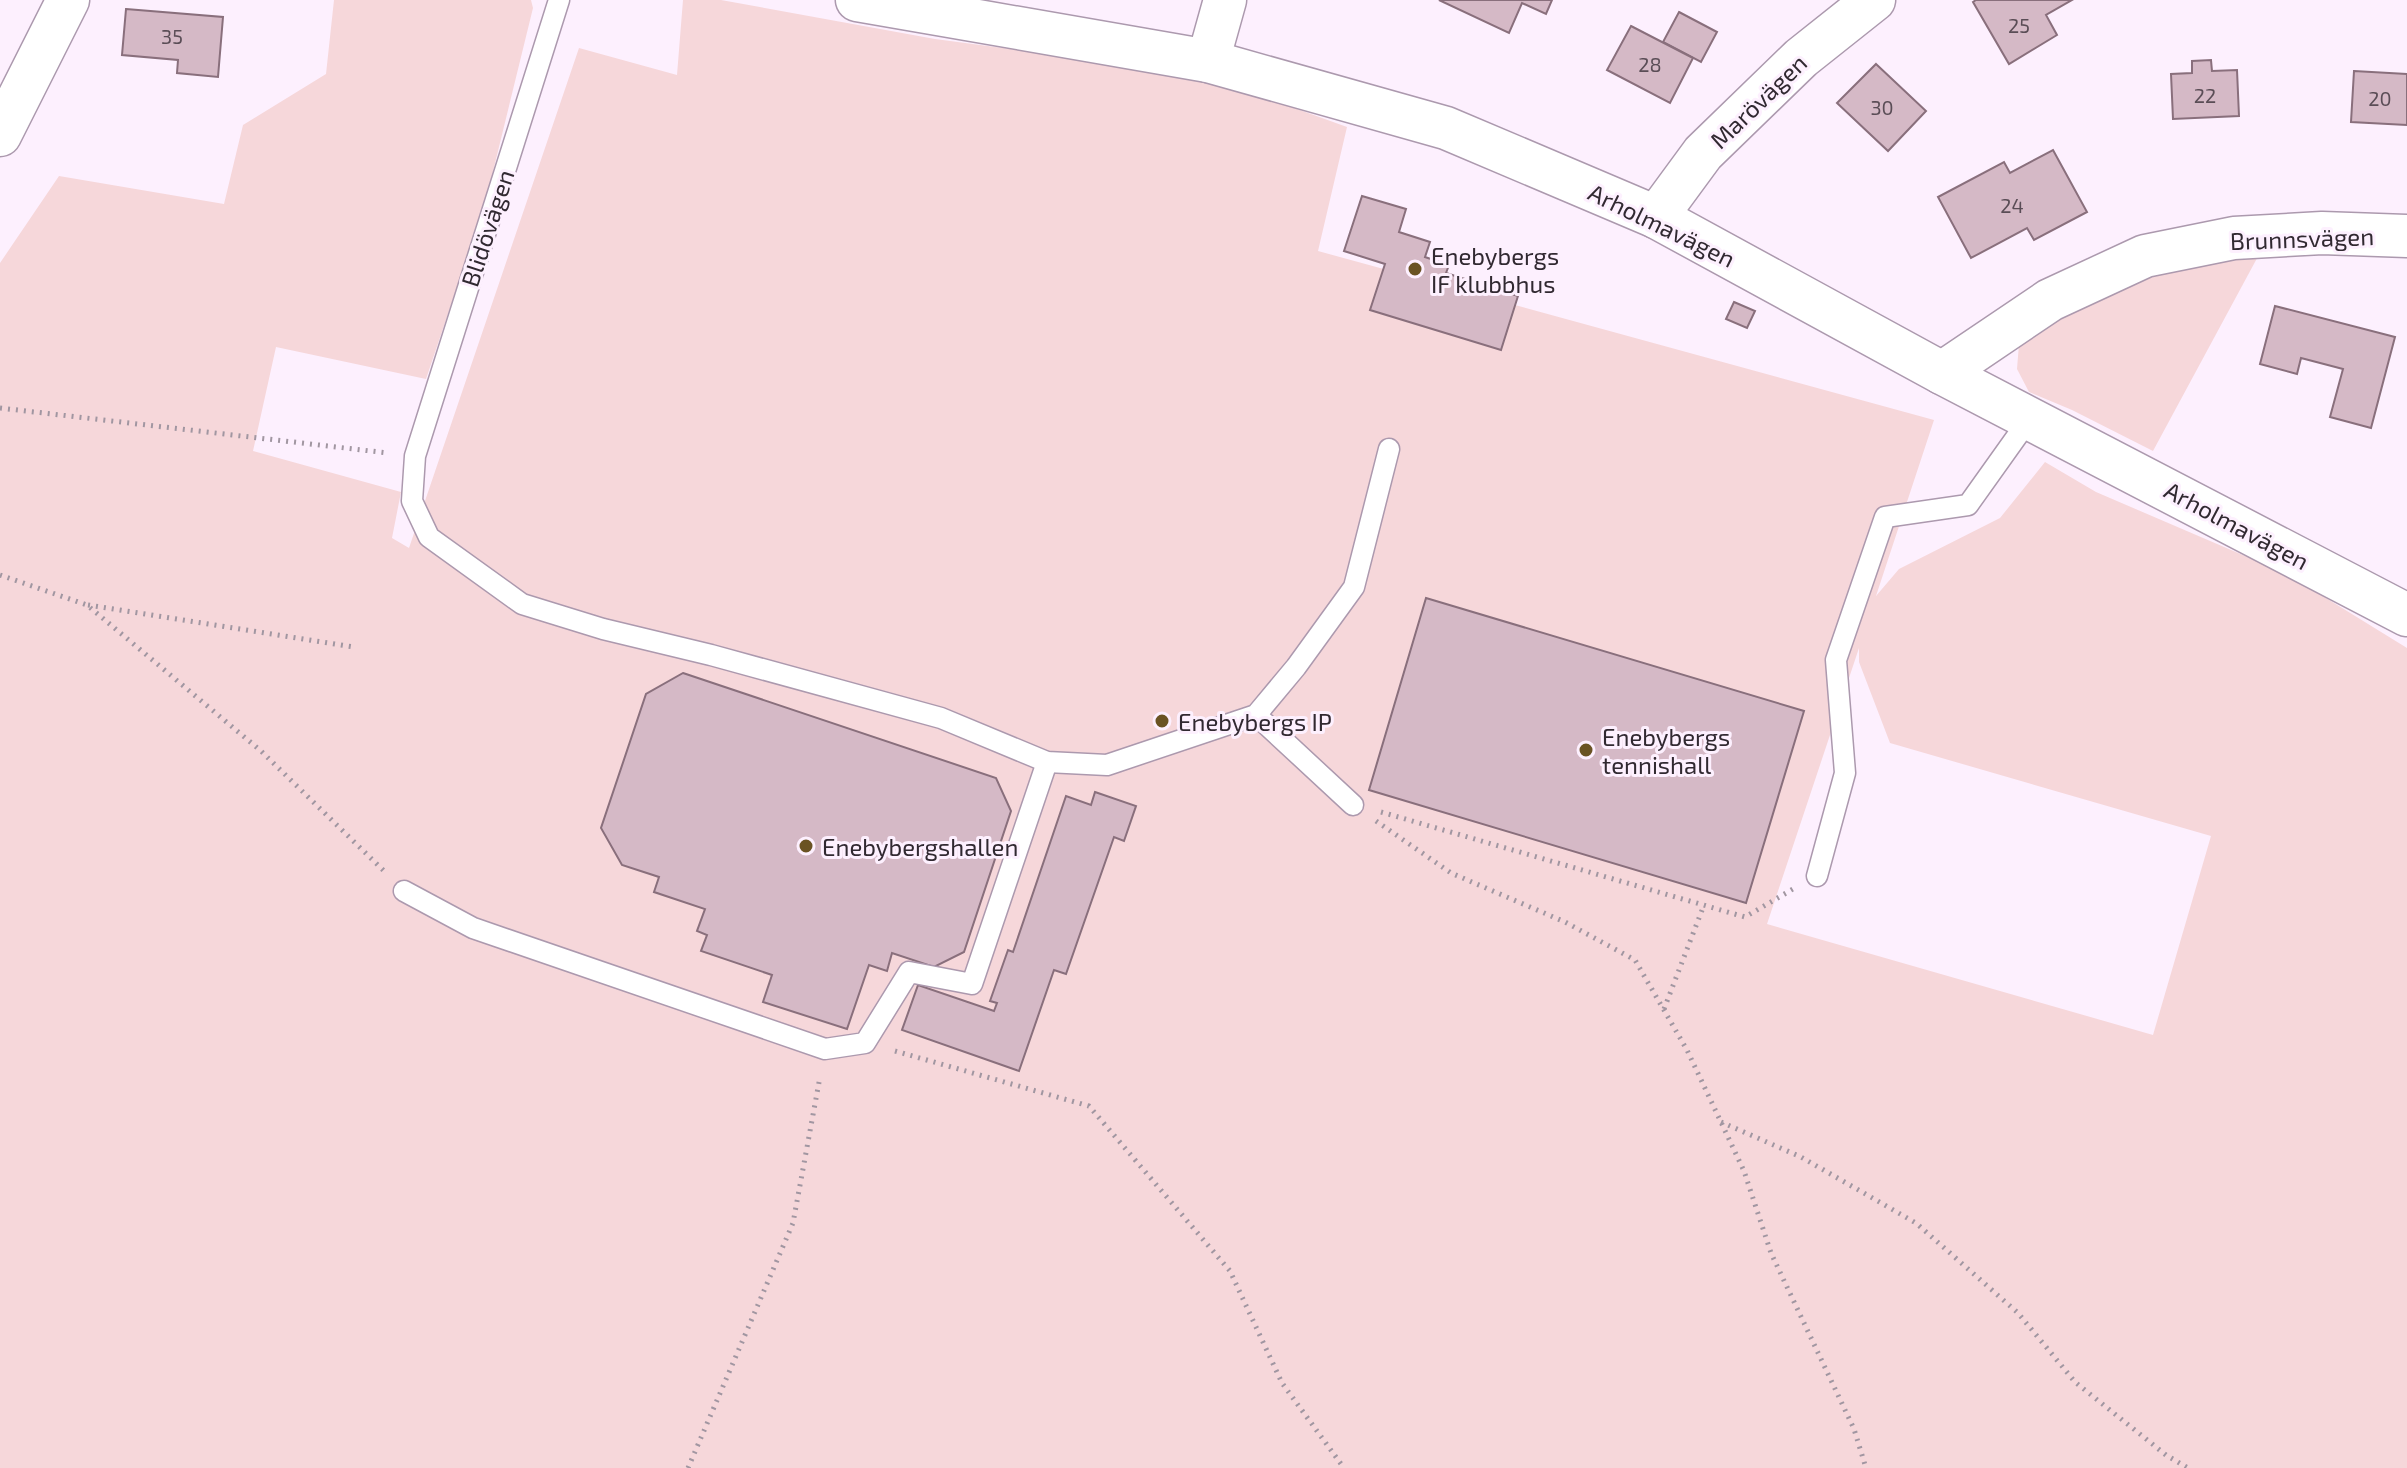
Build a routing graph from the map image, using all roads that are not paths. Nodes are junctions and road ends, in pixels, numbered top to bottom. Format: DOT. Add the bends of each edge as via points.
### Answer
graph roads {
  1 [pos="68,0"];
  2 [pos="559,0"];
  3 [pos="857,0"];
  4 [pos="1225,0"];
  5 [pos="1874,0"];
  6 [pos="1208,61"];
  7 [pos="0,135"];
  8 [pos="1656,217"];
  9 [pos="2407,236"];
  10 [pos="1942,373"];
  11 [pos="2030,418"];
  12 [pos="1389,449"];
  13 [pos="2407,615"];
  14 [pos="1256,715"];
  15 [pos="1047,762"];
  16 [pos="1353,805"];
  17 [pos="1817,876"];
  18 [pos="404,891"];
  1 -- 7 [label="street"];
  2 -- 15 [label="lane, Blidövägen" via="415,456 412,501 429,537 522,604 941,718"];
  3 -- 6 [label="street, Arholmavägen"];
  4 -- 6 [label="street"];
  5 -- 8 [label="street, Marövägen" via="1801,58 1703,153"];
  6 -- 8 [label="street, Arholmavägen" via="1446,128"];
  8 -- 10 [label="street, Arholmavägen"];
  9 -- 10 [label="street, Brunnsvägen" via="2234,238 2145,256 2050,300"];
  10 -- 11 [label="street, Arholmavägen"];
  11 -- 13 [label="street, Arholmavägen"];
  11 -- 17 [label="lane" via="1968,505 1885,517 1836,660 1845,773"];
  12 -- 14 [label="lane" via="1354,587"];
  14 -- 15 [label="lane, Blidövägen" via="1107,765"];
  14 -- 16 [label="lane"];
  15 -- 18 [label="lane" via="972,984 909,972 865,1043 825,1049 473,928"];
}
